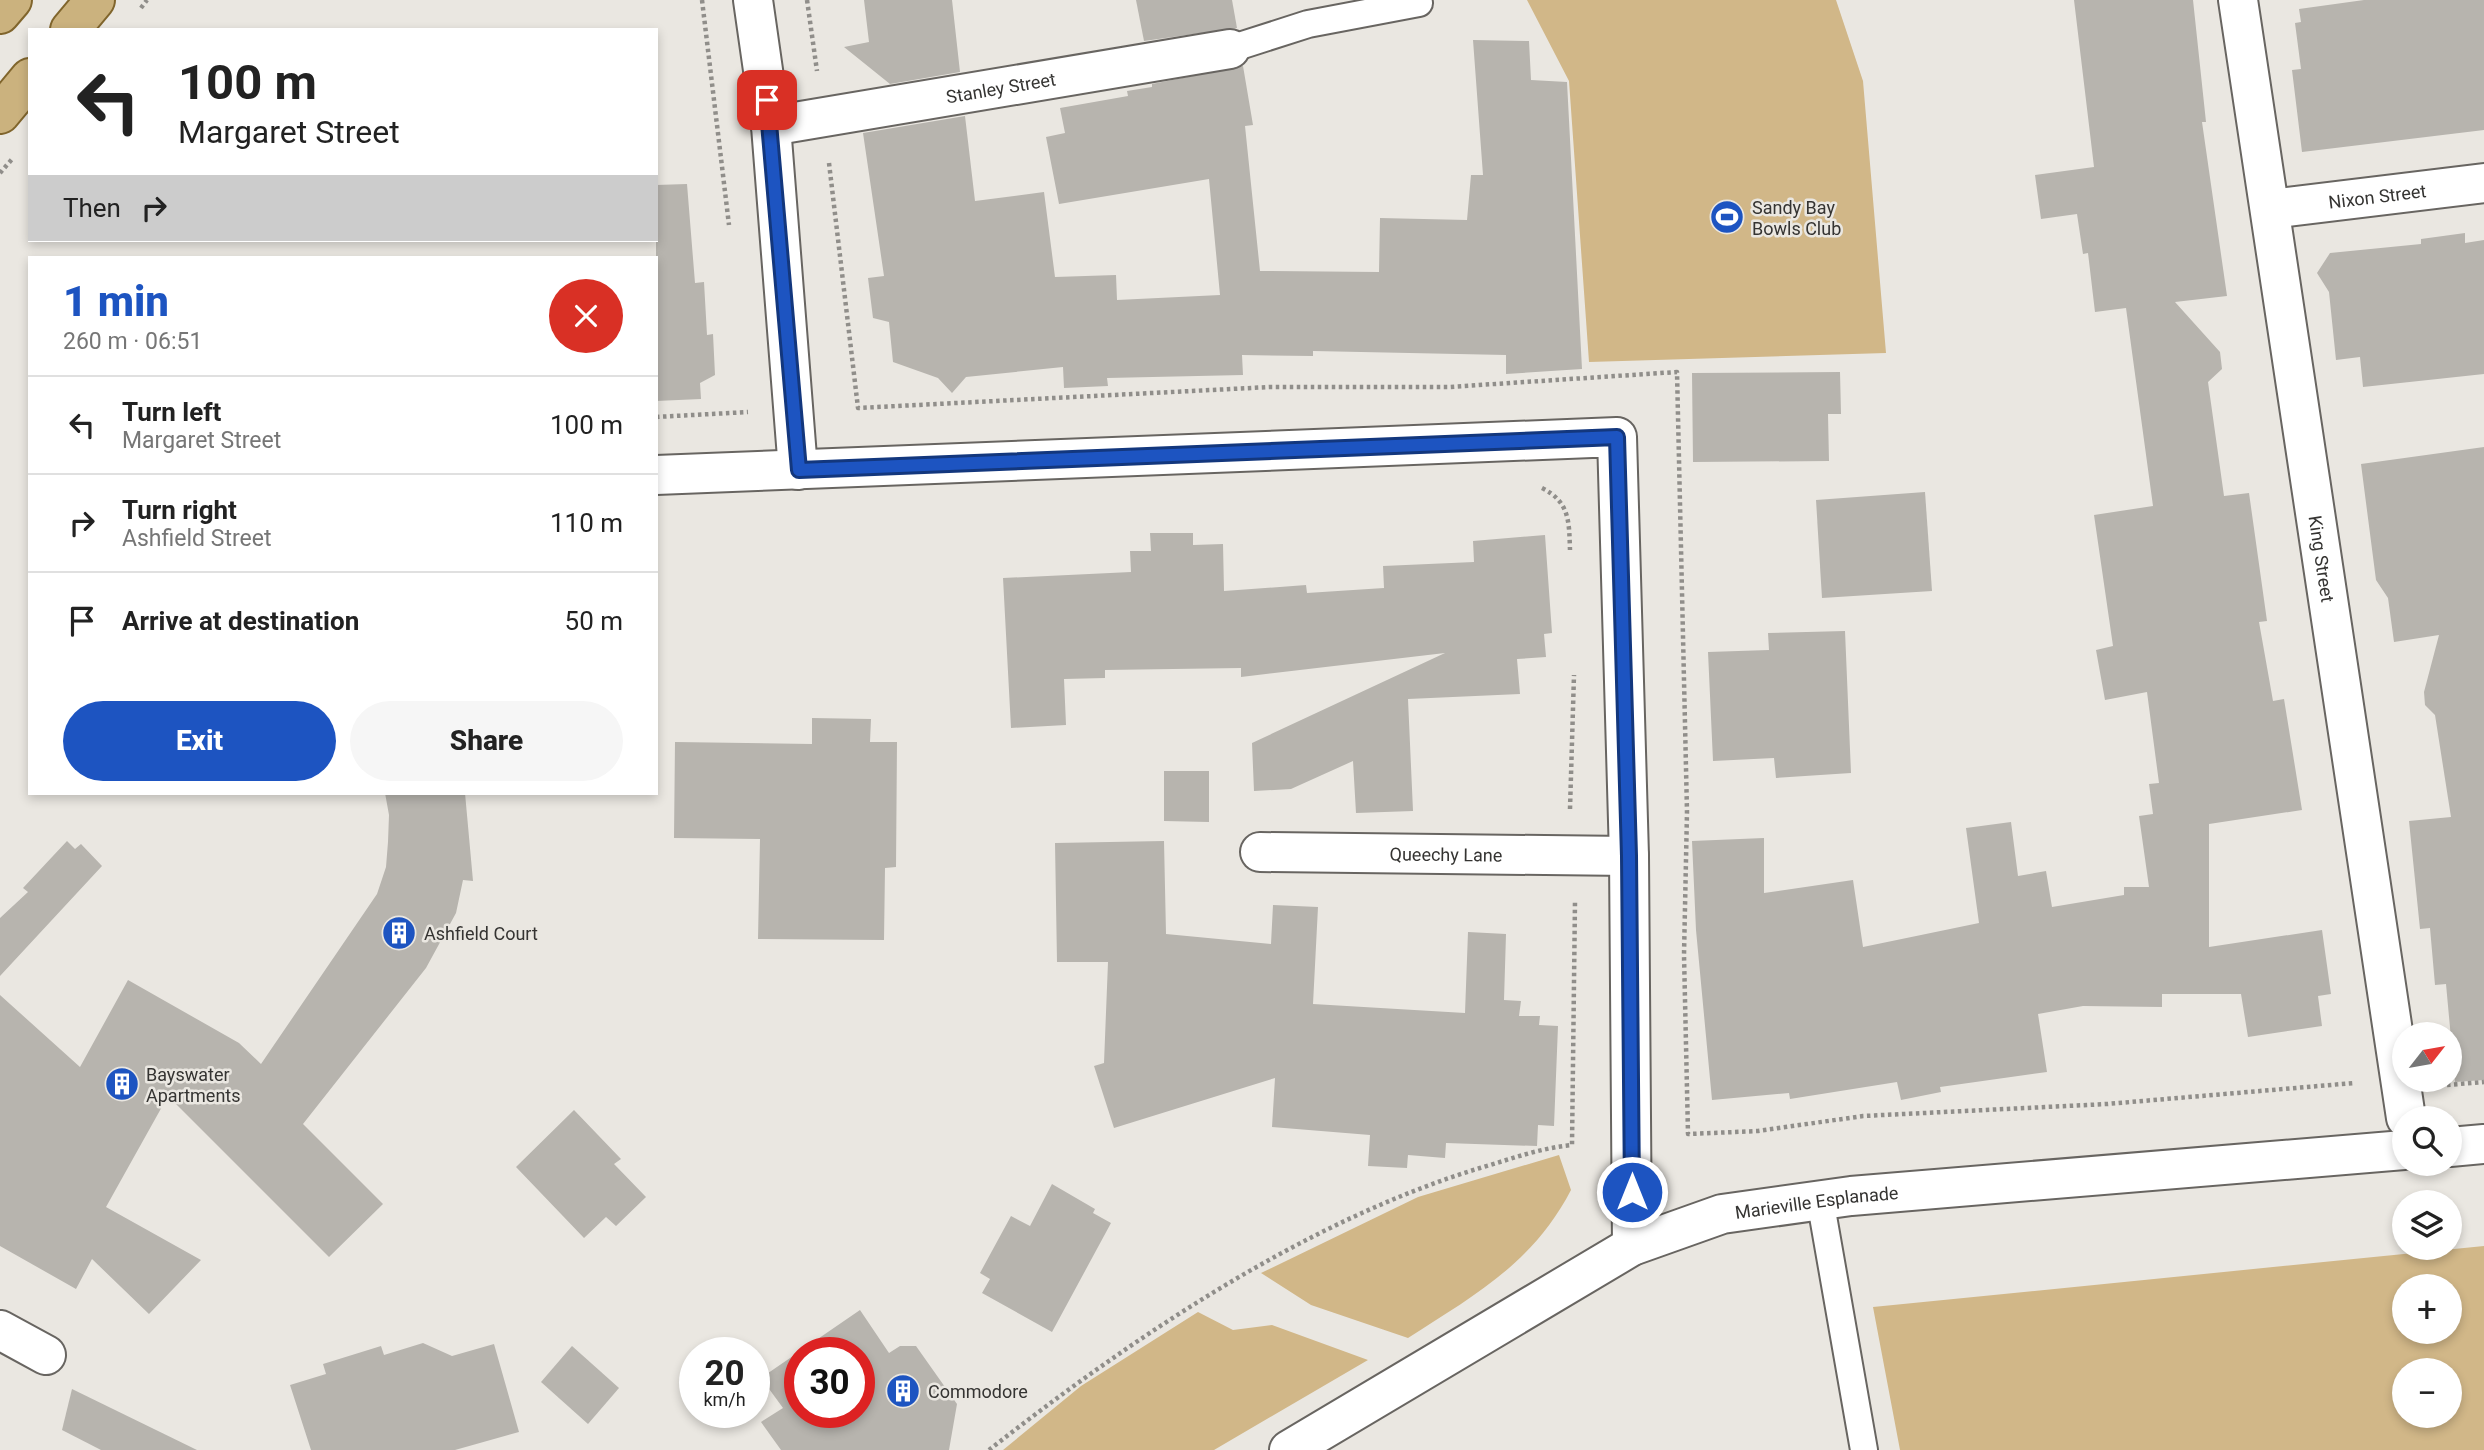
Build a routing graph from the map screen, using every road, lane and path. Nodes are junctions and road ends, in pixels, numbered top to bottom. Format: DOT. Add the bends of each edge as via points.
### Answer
graph roads {
  1 [pos="12,0"];
  2 [pos="94,0"];
  3 [pos="753,0"];
  4 [pos="807,0"];
  5 [pos="2238,0"];
  6 [pos="1419,3"];
  7 [pos="1361,7"];
  8 [pos="0,14"];
  9 [pos="72,28"];
  10 [pos="1230,49"];
  11 [pos="28,80"];
  12 [pos="0,114"];
  13 [pos="823,117"];
  14 [pos="771,126"];
  15 [pos="2484,183"];
  16 [pos="2270,209"];
  17 [pos="749,412"];
  18 [pos="658,417"];
  19 [pos="799,470"];
  20 [pos="658,475"];
  21 [pos="1536,485"];
  22 [pos="1571,554"];
  23 [pos="1574,665"];
  24 [pos="1570,815"];
  25 [pos="1261,852"];
  26 [pos="1629,856"];
  27 [pos="1570,893"];
  28 [pos="2403,1103"];
  29 [pos="2484,1144"];
  30 [pos="2462,1146"];
  31 [pos="2392,1151"];
  32 [pos="1820,1199"];
  33 [pos="1632,1246"];
  34 [pos="0,1330"];
  35 [pos="46,1355"];
  36 [pos="1291,1449"];
  37 [pos="989,1450"];
  38 [pos="1864,1450"];
  1 -- 8 [label="main road"];
  2 -- 9 [label="main road"];
  3 -- 14 [label="street"];
  4 -- 13 [label="path"];
  5 -- 16 [label="street, King Street"];
  6 -- 7 [label="lane"];
  7 -- 10 [label="lane"];
  10 -- 13 [label="street, Stanley Street"];
  11 -- 12 [label="main road"];
  13 -- 14 [label="street, Stanley Street"];
  13 -- 28 [label="path" via="858,408 1270,387 1449,387 1677,372 1687,812 1688,1134 1758,1131 1863,1116 2107,1104 2344,1082"];
  14 -- 19 [label="street"];
  15 -- 16 [label="street, Nixon Street"];
  16 -- 28 [label="street, King Street"];
  17 -- 18 [label="path"];
  19 -- 20 [label="street"];
  19 -- 26 [label="street" via="1617,437"];
  21 -- 22 [label="path" via="1556,495 1569,513"];
  23 -- 24 [label="path"];
  25 -- 26 [label="street, Queechy Lane"];
  26 -- 33 [label="street"];
  27 -- 37 [label="path" via="1576,902 1572,1145 1549,1147 1417,1187 1249,1271 1078,1381"];
  29 -- 30 [label="street"];
  31 -- 32 [label="street, Marieville Esplanade"];
  32 -- 33 [label="street, Marieville Esplanade" via="1722,1214"];
  32 -- 38 [label="lane"];
  33 -- 36 [label="street, Marieville Esplanade"];
  34 -- 35 [label="street"];
}
